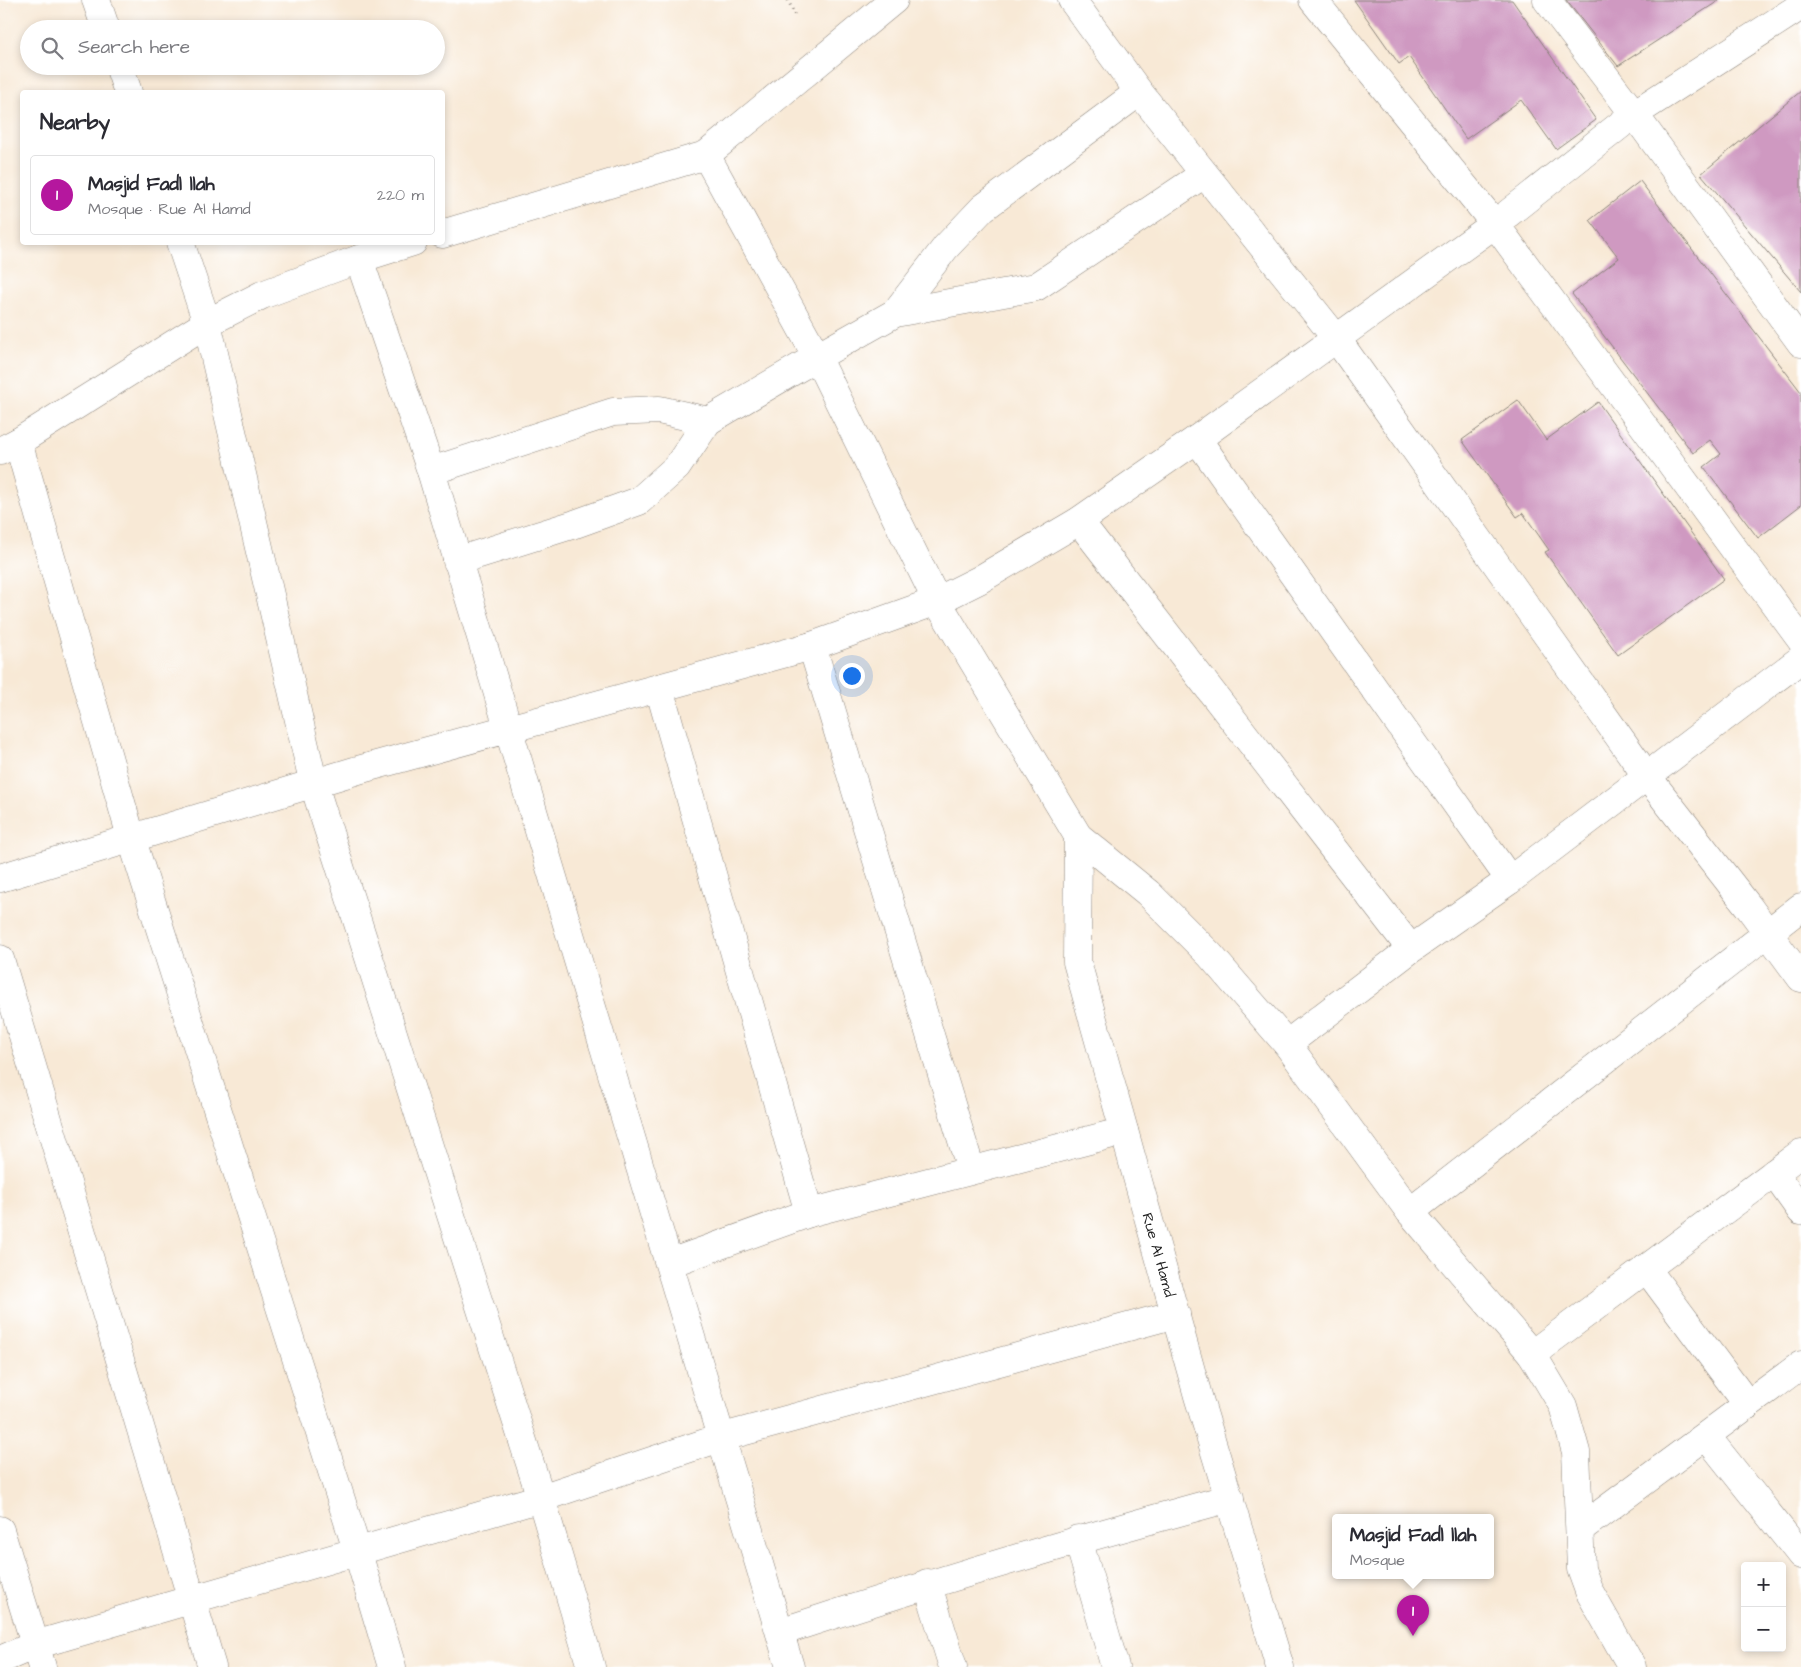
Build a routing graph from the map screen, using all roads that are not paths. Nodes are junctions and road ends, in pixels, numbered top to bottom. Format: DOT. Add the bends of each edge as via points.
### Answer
graph roads {
  1 [pos="96,0"];
  2 [pos="894,0"];
  3 [pos="1072,0"];
  4 [pos="1313,0"];
  5 [pos="1547,0"];
  6 [pos="1801,6"];
  7 [pos="103,20"];
  8 [pos="122,75"];
  9 [pos="127,90"];
  10 [pos="1139,92"];
  11 [pos="1634,114"];
  12 [pos="706,155"];
  13 [pos="1204,174"];
  14 [pos="1495,224"];
  15 [pos="445,233"];
  16 [pos="181,245"];
  17 [pos="403,245"];
  18 [pos="359,258"];
  19 [pos="895,313"];
  20 [pos="207,323"];
  21 [pos="1336,338"];
  22 [pos="1801,343"];
  23 [pos="817,357"];
  24 [pos="708,421"];
  25 [pos="1197,439"];
  26 [pos="9,447"];
  27 [pos="431,471"];
  28 [pos="1079,521"];
  29 [pos="457,561"];
  30 [pos="937,602"];
  31 [pos="1801,640"];
  32 [pos="812,646"];
  33 [pos="1801,659"];
  34 [pos="659,688"];
  35 [pos="508,730"];
  36 [pos="1646,776"];
  37 [pos="314,785"];
  38 [pos="1078,836"];
  39 [pos="131,837"];
  40 [pos="0,878"];
  41 [pos="1510,880"];
  42 [pos="1801,907"];
  43 [pos="1768,934"];
  44 [pos="1412,948"];
  45 [pos="0,959"];
  46 [pos="1801,978"];
  47 [pos="1287,1044"];
  48 [pos="1124,1132"];
  49 [pos="1801,1153"];
  50 [pos="971,1170"];
  51 [pos="1774,1173"];
  52 [pos="1801,1211"];
  53 [pos="1410,1212"];
  54 [pos="809,1213"];
  55 [pos="670,1263"];
  56 [pos="1646,1268"];
  57 [pos="1176,1314"];
  58 [pos="1532,1354"];
  59 [pos="1801,1365"];
  60 [pos="1748,1405"];
  61 [pos="723,1437"];
  62 [pos="1707,1437"];
  63 [pos="541,1498"];
  64 [pos="1230,1498"];
  65 [pos="1580,1528"];
  66 [pos="0,1530"];
  67 [pos="1078,1539"];
  68 [pos="357,1550"];
  69 [pos="1801,1555"];
  70 [pos="928,1584"];
  71 [pos="192,1601"];
  72 [pos="780,1632"];
  73 [pos="38,1656"];
  74 [pos="0,1660"];
  75 [pos="212,1667"];
  76 [pos="392,1667"];
  77 [pos="591,1667"];
  78 [pos="790,1667"];
  79 [pos="953,1667"];
  80 [pos="1115,1667"];
  81 [pos="1280,1667"];
  82 [pos="1632,1667"];
  1 -- 7 [label="street"];
  2 -- 12 [label="street"];
  3 -- 10 [label="street"];
  4 -- 14 [label="street"];
  5 -- 11 [label="street"];
  6 -- 11 [label="street"];
  8 -- 9 [label="street"];
  10 -- 13 [label="street"];
  10 -- 19 [label="street" via="982,208 946,247"];
  11 -- 14 [label="street"];
  11 -- 22 [label="street"];
  12 -- 15 [label="street"];
  12 -- 23 [label="street"];
  13 -- 19 [label="street" via="1036,287"];
  13 -- 21 [label="street"];
  14 -- 21 [label="street"];
  14 -- 31 [label="street"];
  16 -- 20 [label="street"];
  17 -- 18 [label="street"];
  18 -- 20 [label="street" via="262,295"];
  18 -- 27 [label="street"];
  19 -- 23 [label="street"];
  20 -- 26 [label="street"];
  20 -- 37 [label="street"];
  21 -- 25 [label="street"];
  21 -- 36 [label="street"];
  23 -- 24 [label="street"];
  23 -- 30 [label="street"];
  24 -- 27 [label="street" via="660,410 613,412"];
  24 -- 29 [label="street" via="677,467 639,501"];
  25 -- 28 [label="street"];
  25 -- 41 [label="street"];
  26 -- 39 [label="street"];
  27 -- 29 [label="street"];
  28 -- 30 [label="street"];
  28 -- 44 [label="street"];
  29 -- 35 [label="street"];
  30 -- 32 [label="street"];
  30 -- 38 [label="street"];
  32 -- 34 [label="street"];
  32 -- 50 [label="street"];
  33 -- 36 [label="street"];
  34 -- 35 [label="street"];
  34 -- 54 [label="street"];
  35 -- 37 [label="street"];
  35 -- 55 [label="street"];
  36 -- 41 [label="street"];
  36 -- 43 [label="street"];
  37 -- 39 [label="street"];
  37 -- 63 [label="street"];
  38 -- 47 [label="street" via="1148,893 1210,955"];
  38 -- 48 [label="street, Rue Al Hamd" via="1077,962"];
  39 -- 40 [label="street"];
  39 -- 68 [label="street"];
  41 -- 44 [label="street"];
  42 -- 43 [label="street"];
  43 -- 46 [label="street"];
  43 -- 53 [label="street"];
  44 -- 47 [label="street"];
  45 -- 71 [label="street"];
  47 -- 53 [label="street"];
  48 -- 50 [label="street"];
  48 -- 57 [label="street, Rue Al Hamd"];
  49 -- 51 [label="street"];
  50 -- 54 [label="street"];
  51 -- 52 [label="street"];
  51 -- 56 [label="street"];
  53 -- 58 [label="street"];
  54 -- 55 [label="street"];
  55 -- 61 [label="street"];
  56 -- 58 [label="street"];
  56 -- 60 [label="street"];
  57 -- 61 [label="street"];
  57 -- 64 [label="street, Rue Al Hamd"];
  58 -- 65 [label="street" via="1563,1406 1573,1443"];
  59 -- 60 [label="street"];
  60 -- 62 [label="street"];
  61 -- 63 [label="street"];
  61 -- 72 [label="street"];
  62 -- 65 [label="street"];
  62 -- 69 [label="street"];
  63 -- 68 [label="street"];
  63 -- 77 [label="street"];
  64 -- 67 [label="street"];
  64 -- 81 [label="street, Rue Al Hamd"];
  65 -- 82 [label="street" via="1581,1569 1589,1591"];
  66 -- 73 [label="street"];
  67 -- 70 [label="street"];
  67 -- 80 [label="street"];
  68 -- 71 [label="street"];
  68 -- 76 [label="street"];
  70 -- 72 [label="street"];
  70 -- 79 [label="street"];
  71 -- 73 [label="street"];
  71 -- 75 [label="street"];
  72 -- 78 [label="street"];
  73 -- 74 [label="street"];
}
